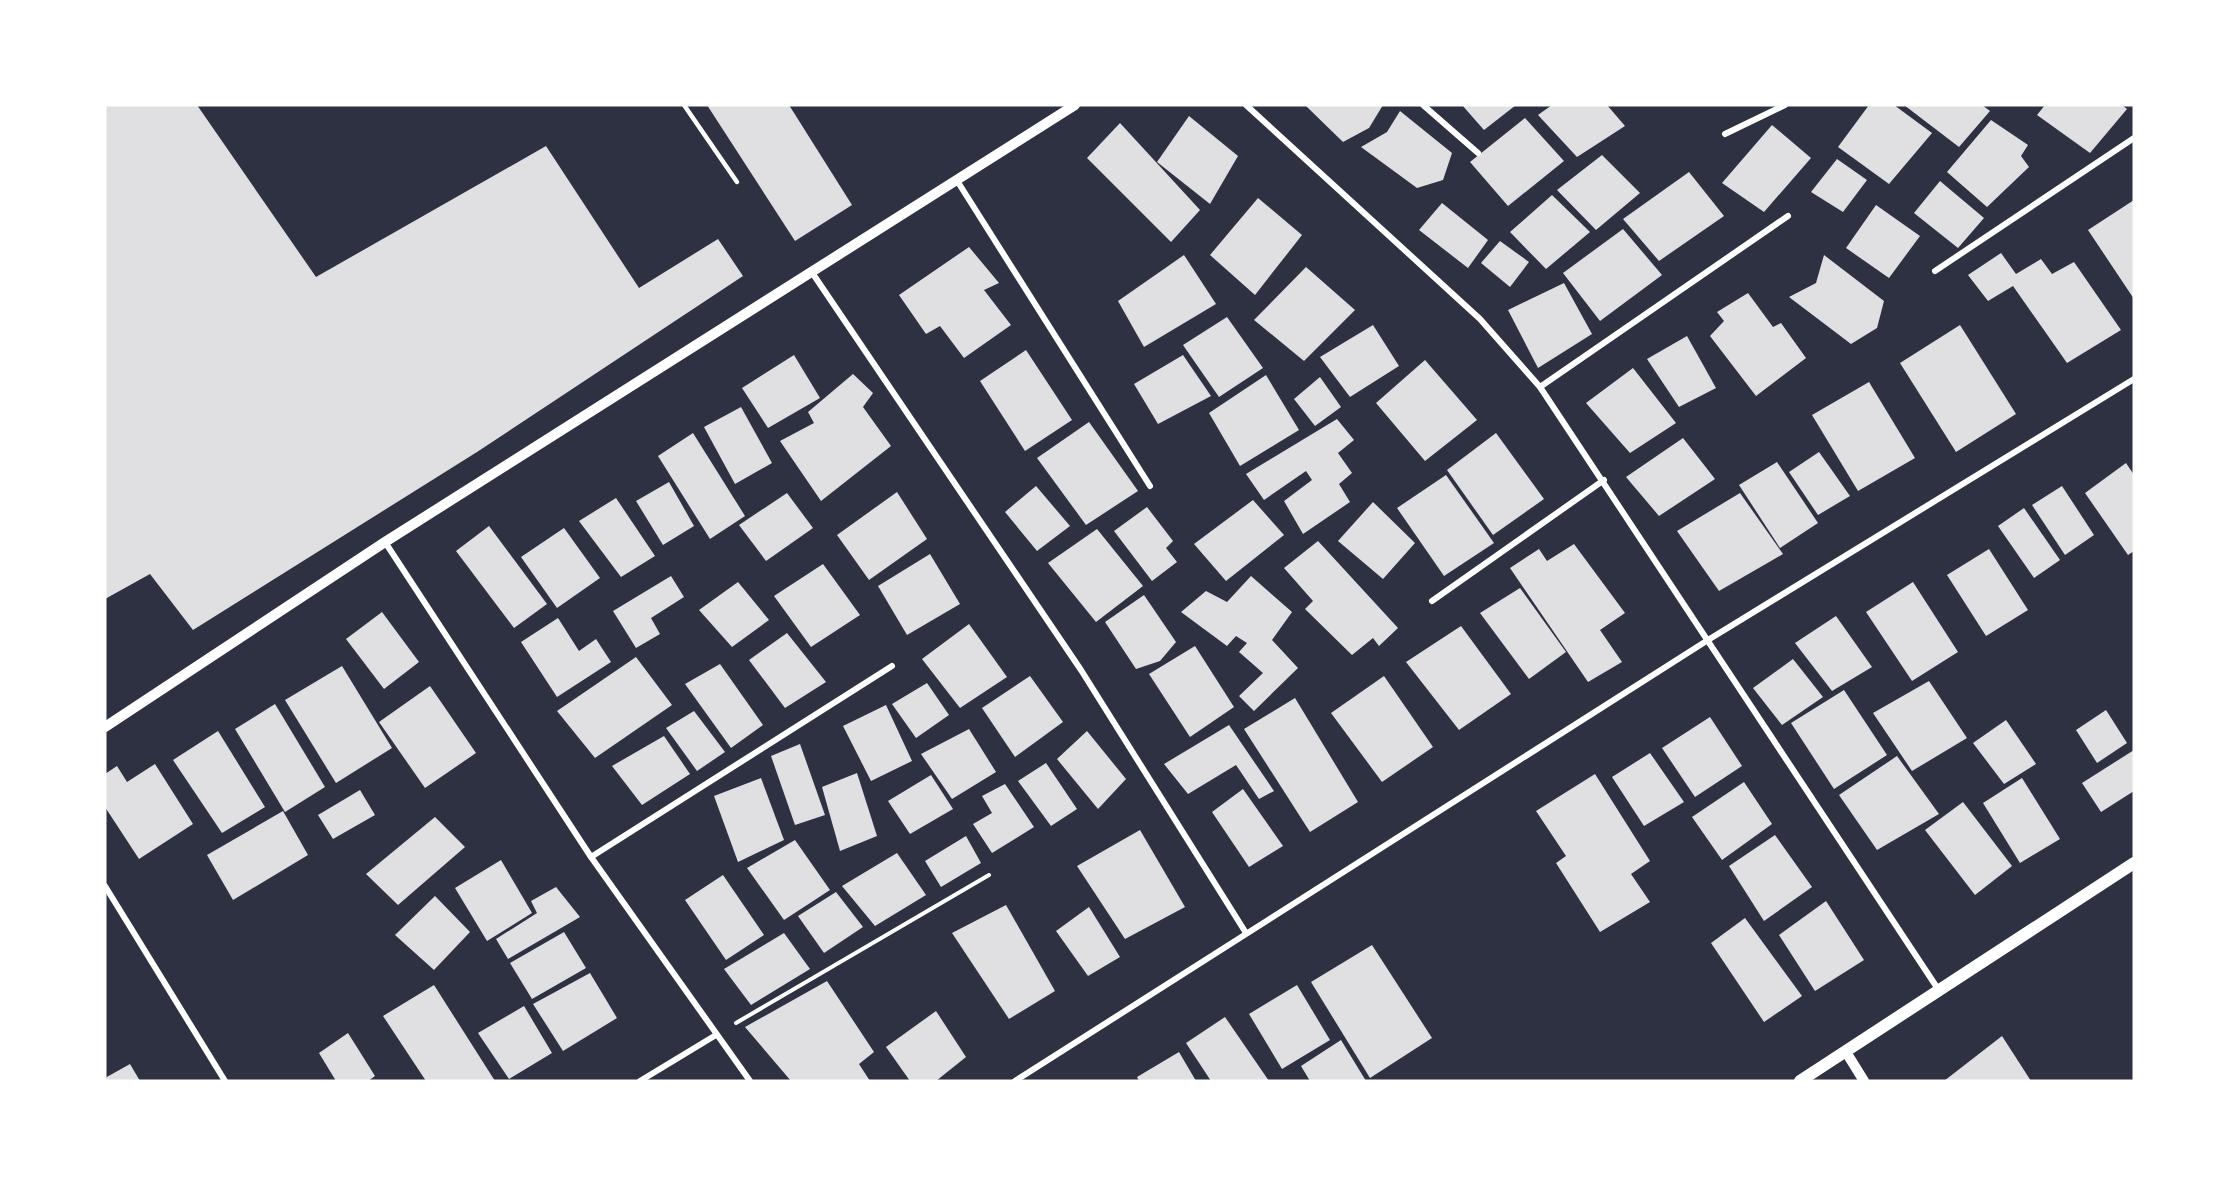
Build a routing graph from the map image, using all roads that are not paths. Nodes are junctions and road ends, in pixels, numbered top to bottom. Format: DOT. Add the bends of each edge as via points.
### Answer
graph roads {
  1 [pos="684,105"];
  2 [pos="1075,105"];
  3 [pos="1246,105"];
  4 [pos="1423,105"];
  5 [pos="1785,105"];
  6 [pos="1725,134"];
  7 [pos="2134,138"];
  8 [pos="1478,153"];
  9 [pos="956,179"];
  10 [pos="737,182"];
  11 [pos="1788,216"];
  12 [pos="811,271"];
  13 [pos="1935,271"];
  14 [pos="2134,379"];
  15 [pos="1540,387"];
  16 [pos="1604,480"];
  17 [pos="1150,486"];
  18 [pos="385,542"];
  19 [pos="1432,601"];
  20 [pos="1708,640"];
  21 [pos="892,666"];
  22 [pos="105,727"];
  23 [pos="591,857"];
  24 [pos="2134,863"];
  25 [pos="105,886"];
  26 [pos="1246,933"];
  27 [pos="1938,990"];
  28 [pos="716,1035"];
  29 [pos="1846,1052"];
  30 [pos="225,1081"];
  31 [pos="640,1081"];
  32 [pos="750,1081"];
  33 [pos="1015,1081"];
  34 [pos="1800,1081"];
  35 [pos="1864,1081"];
  1 -- 10 [label="lane"];
  2 -- 9 [label="street"];
  3 -- 15 [label="street" via="1480,319"];
  4 -- 8 [label="street"];
  5 -- 6 [label="street"];
  7 -- 13 [label="street"];
  9 -- 12 [label="street"];
  9 -- 17 [label="street"];
  11 -- 15 [label="street"];
  12 -- 18 [label="street"];
  12 -- 26 [label="street" via="1081,670"];
  14 -- 20 [label="street"];
  15 -- 16 [label="street"];
  16 -- 19 [label="street"];
  16 -- 20 [label="street"];
  18 -- 22 [label="street"];
  18 -- 23 [label="street"];
  20 -- 26 [label="street"];
  20 -- 27 [label="street"];
  21 -- 23 [label="street"];
  23 -- 28 [label="street"];
  24 -- 27 [label="main road"];
  25 -- 30 [label="street"];
  26 -- 33 [label="street"];
  27 -- 29 [label="main road"];
  28 -- 31 [label="street"];
  28 -- 32 [label="street"];
  29 -- 34 [label="main road"];
  29 -- 35 [label="street"];
}
